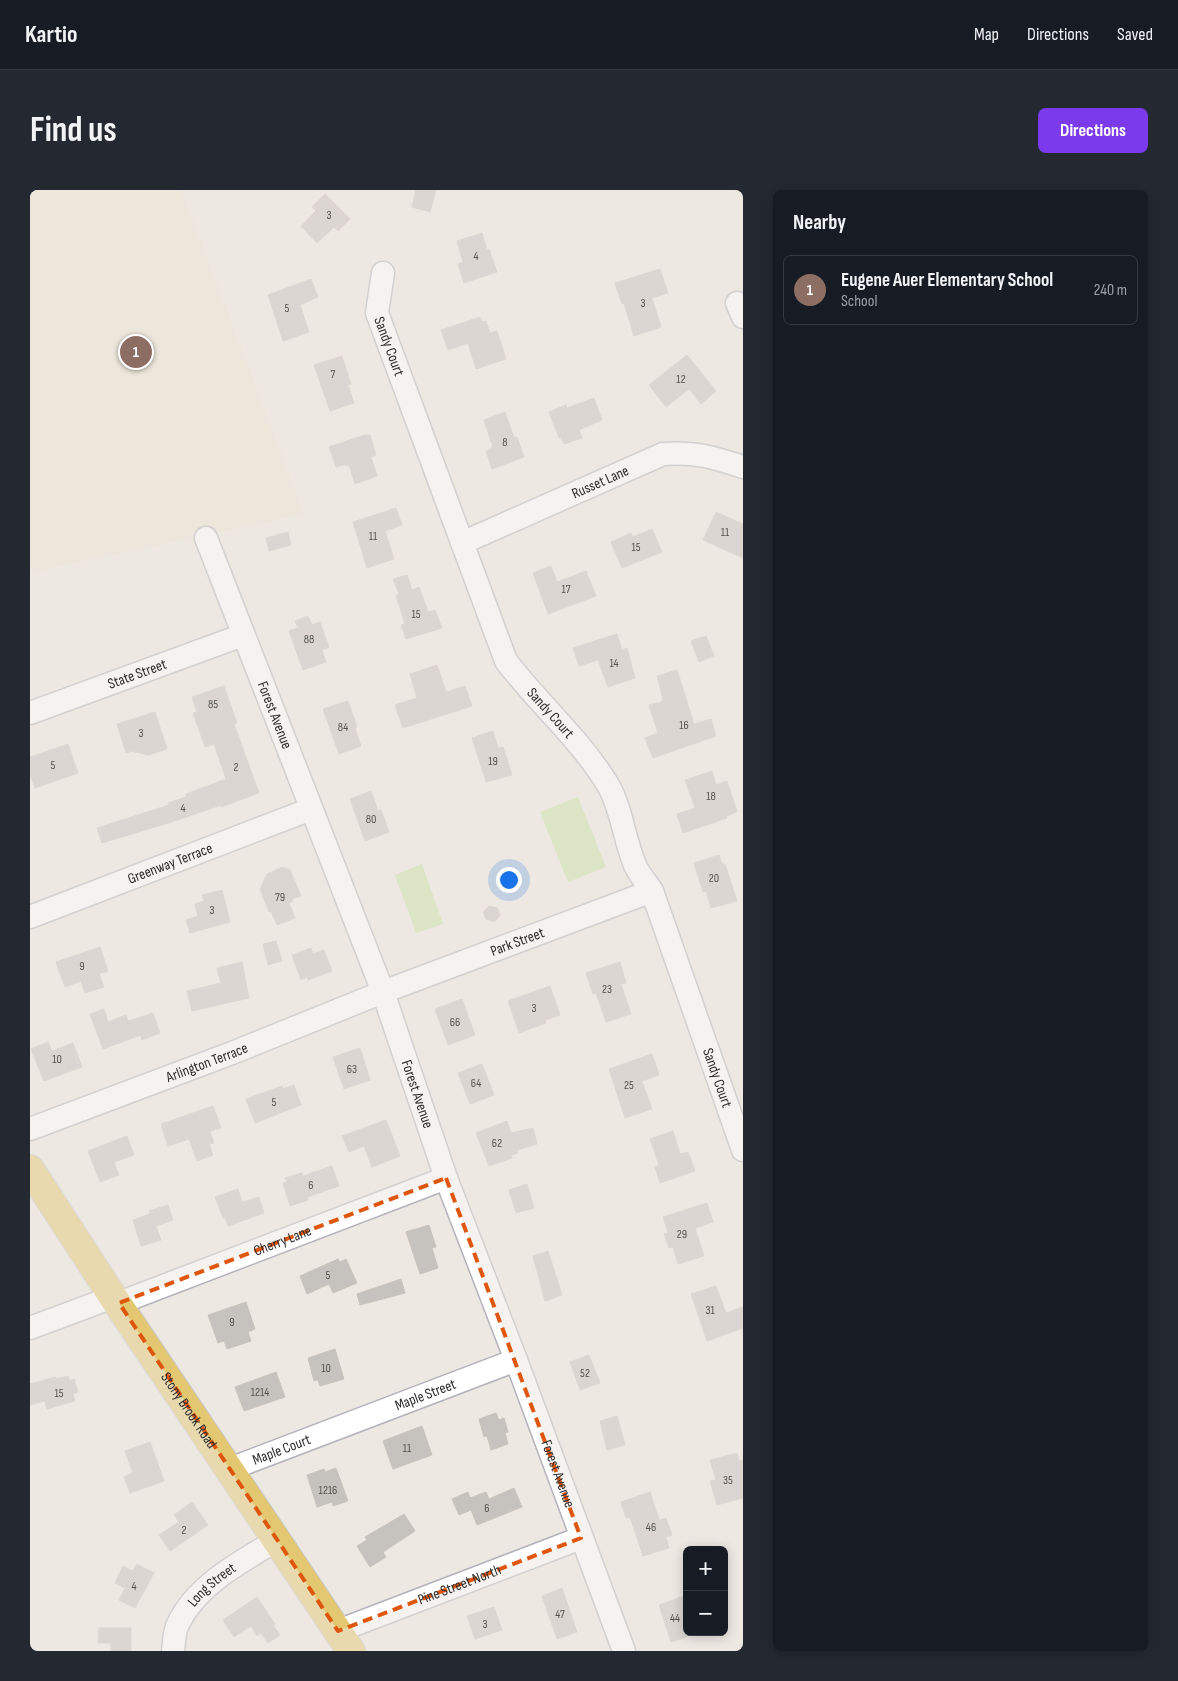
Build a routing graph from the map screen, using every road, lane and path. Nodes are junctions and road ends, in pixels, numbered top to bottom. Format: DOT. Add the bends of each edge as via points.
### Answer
graph roads {
  1 [pos="383,272"];
  2 [pos="743,467"];
  3 [pos="206,538"];
  4 [pos="462,543"];
  5 [pos="243,634"];
  6 [pos="30,713"];
  7 [pos="310,809"];
  8 [pos="652,890"];
  9 [pos="30,917"];
  10 [pos="383,992"];
  11 [pos="30,1129"];
  12 [pos="743,1150"];
  13 [pos="30,1169"];
  14 [pos="446,1178"];
  15 [pos="116,1300"];
  16 [pos="30,1328"];
  17 [pos="516,1360"];
  18 [pos="333,1430"];
  19 [pos="230,1469"];
  20 [pos="581,1538"];
  21 [pos="277,1540"];
  22 [pos="344,1641"];
  23 [pos="173,1651"];
  24 [pos="624,1651"];
  1 -- 4 [label="street, Sandy Court" via="378,313"];
  2 -- 4 [label="street, Russet Lane" via="702,454 663,454"];
  3 -- 5 [label="street, Forest Avenue"];
  4 -- 8 [label="street, Sandy Court" via="506,661 608,785 636,866"];
  5 -- 6 [label="street, State Street"];
  5 -- 7 [label="street, Forest Avenue"];
  7 -- 9 [label="street, Greenway Terrace"];
  7 -- 10 [label="street, Forest Avenue"];
  8 -- 10 [label="street, Park Street"];
  8 -- 12 [label="street, Sandy Court"];
  10 -- 11 [label="street, Arlington Terrace"];
  10 -- 14 [label="street, Forest Avenue"];
  13 -- 15 [label="main road, Stony Brook Road"];
  14 -- 15 [label="street, Cherry Lane"];
  14 -- 17 [label="street, Forest Avenue"];
  15 -- 16 [label="street, Cherry Lane"];
  15 -- 19 [label="main road, Stony Brook Road"];
  17 -- 18 [label="street, Maple Street"];
  17 -- 20 [label="street, Forest Avenue"];
  18 -- 19 [label="street, Maple Court"];
  19 -- 21 [label="main road, Stony Brook Road"];
  20 -- 22 [label="street, Pine Street North"];
  20 -- 24 [label="street, Forest Avenue"];
  21 -- 22 [label="main road, Stony Brook Road"];
  21 -- 23 [label="street, Long Street" via="208,1586 185,1611 177,1626"];
}
